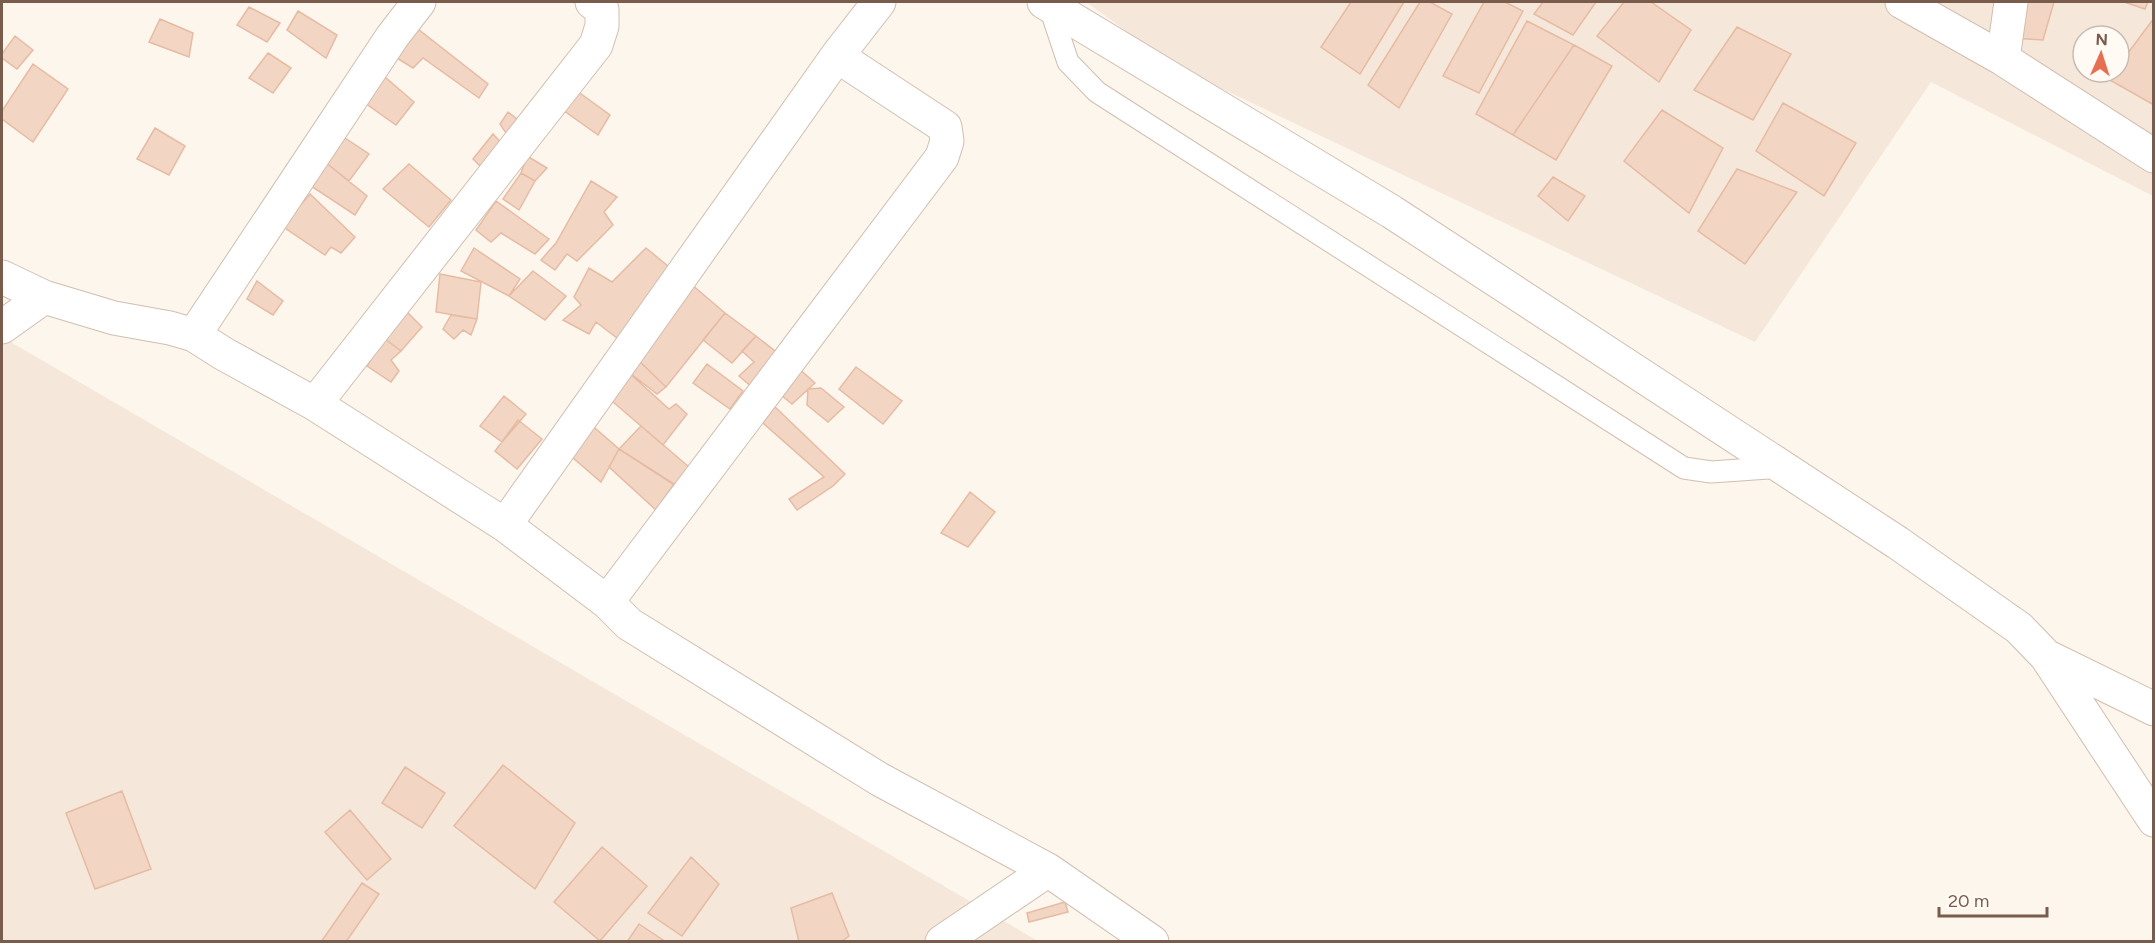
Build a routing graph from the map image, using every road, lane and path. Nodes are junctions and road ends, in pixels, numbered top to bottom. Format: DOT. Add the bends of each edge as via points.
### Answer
graph roads {
  1 [pos="419,2"];
  2 [pos="592,2"];
  3 [pos="879,2"];
  4 [pos="1902,2"];
  5 [pos="2011,2"];
  6 [pos="1047,3"];
  7 [pos="837,56"];
  8 [pos="2003,58"];
  9 [pos="2154,156"];
  10 [pos="2,277"];
  11 [pos="44,297"];
  12 [pos="2,327"];
  13 [pos="194,334"];
  14 [pos="315,404"];
  15 [pos="1783,467"];
  16 [pos="505,525"];
  17 [pos="608,602"];
  18 [pos="2046,656"];
  19 [pos="2154,709"];
  20 [pos="2154,820"];
  21 [pos="1048,870"];
  22 [pos="942,942"];
  23 [pos="1152,942"];
  1 -- 13 [label="street"];
  2 -- 14 [label="street" via="602,10 596,45"];
  3 -- 7 [label="street"];
  4 -- 8 [label="street"];
  5 -- 8 [label="street"];
  6 -- 15 [label="street" via="1392,212"];
  6 -- 15 [label="lane" via="1068,62 1097,92 1684,468 1711,472"];
  7 -- 16 [label="street"];
  7 -- 17 [label="street" via="945,127 947,141 942,157"];
  8 -- 9 [label="street"];
  10 -- 11 [label="street"];
  11 -- 12 [label="street"];
  11 -- 13 [label="street" via="114,318"];
  13 -- 14 [label="street"];
  14 -- 16 [label="street"];
  15 -- 18 [label="street" via="2019,628"];
  16 -- 17 [label="street"];
  17 -- 21 [label="street" via="629,624 879,779"];
  18 -- 19 [label="street"];
  18 -- 20 [label="street"];
  21 -- 22 [label="street"];
  21 -- 23 [label="street"];
}
